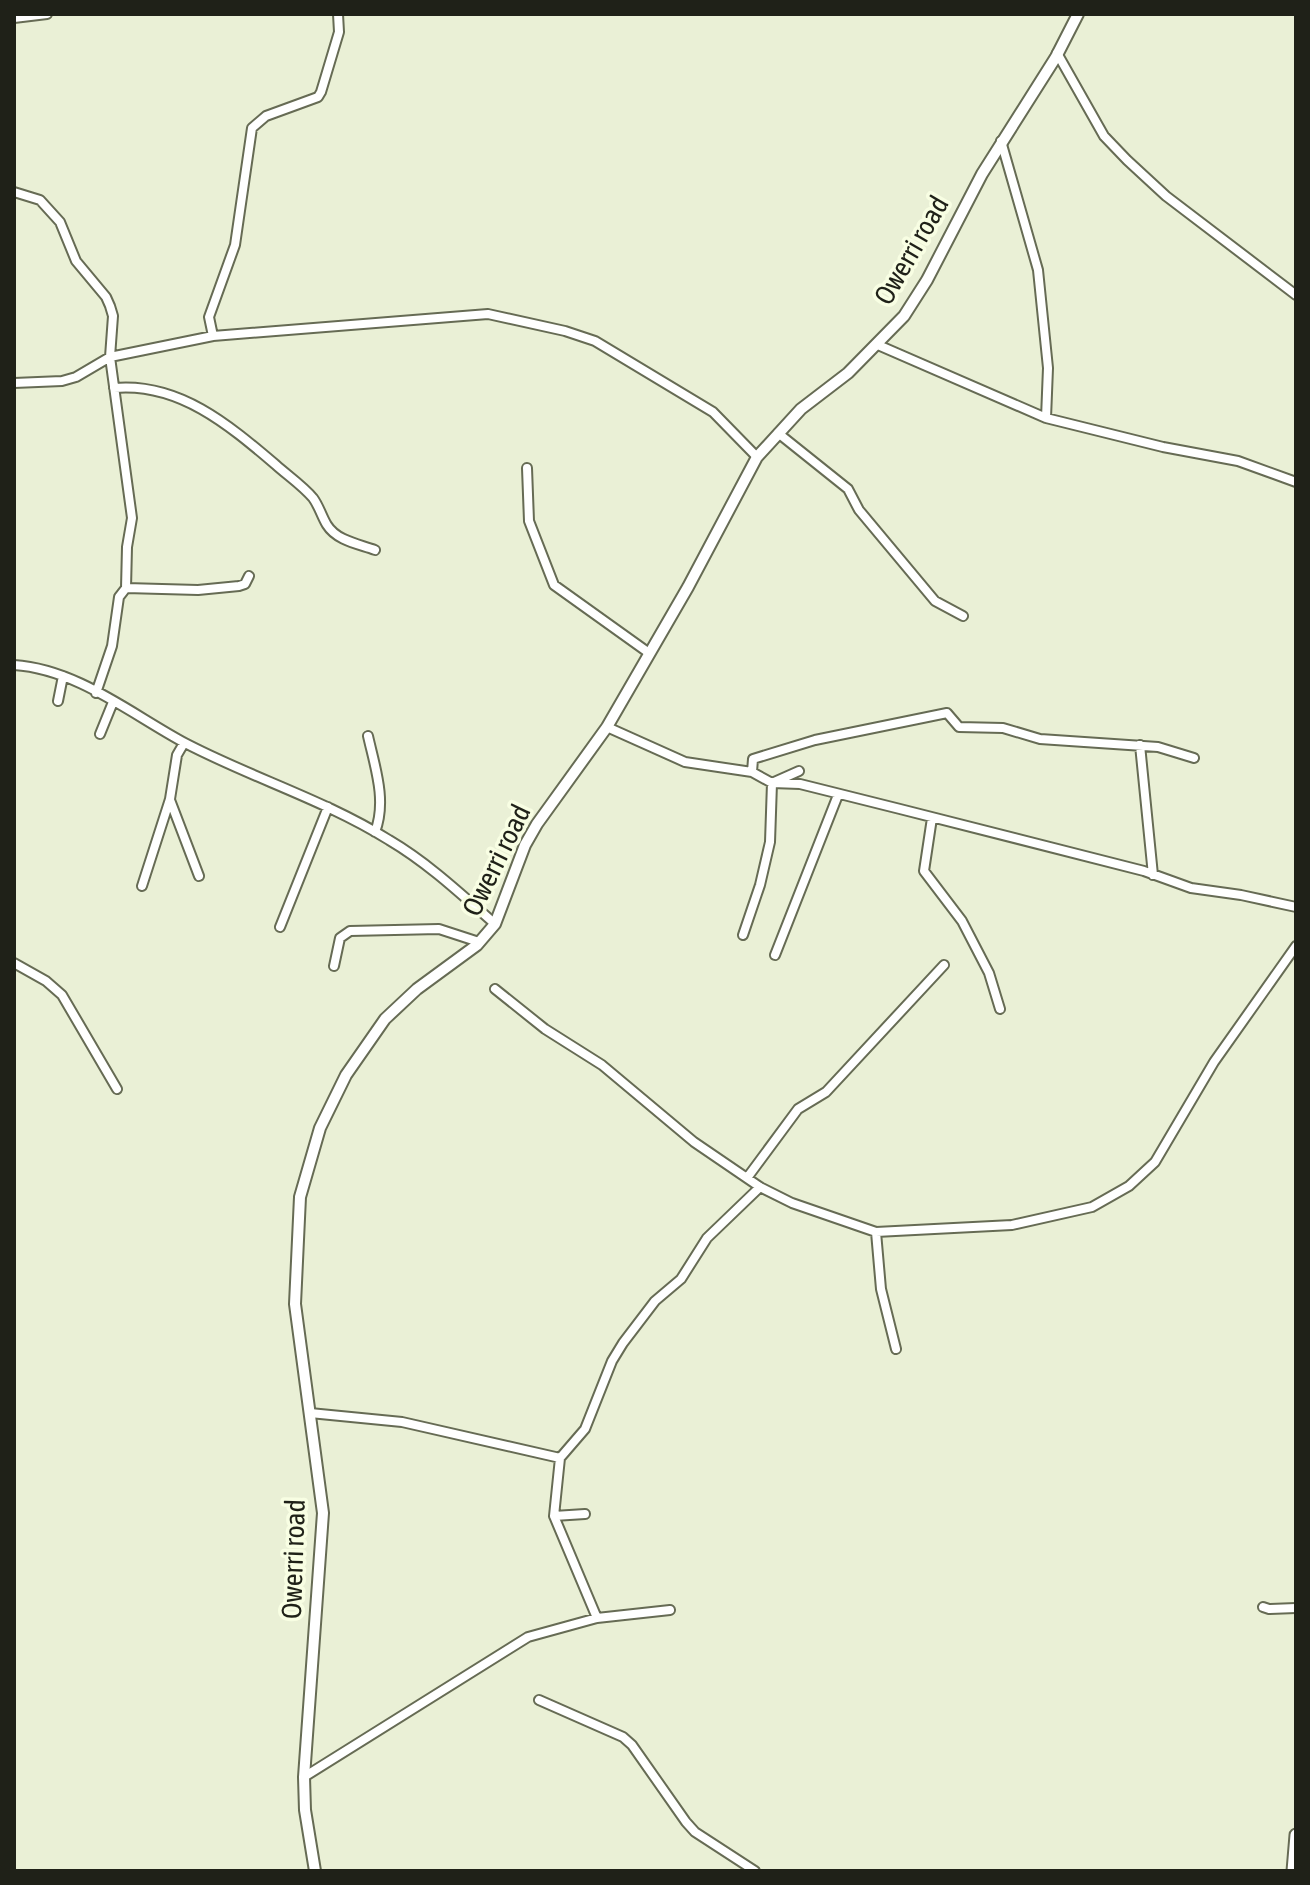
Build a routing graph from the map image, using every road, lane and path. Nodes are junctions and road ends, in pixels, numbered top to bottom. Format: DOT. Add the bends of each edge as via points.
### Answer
graph roads {
  1 [pos="47,14"];
  2 [pos="338,14"];
  3 [pos="1078,14"];
  4 [pos="14,18"];
  5 [pos="1057,53"];
  6 [pos="1001,141"];
  7 [pos="14,192"];
  8 [pos="1296,295"];
  9 [pos="213,336"];
  10 [pos="878,345"];
  11 [pos="110,357"];
  12 [pos="14,383"];
  13 [pos="114,388"];
  14 [pos="1046,418"];
  15 [pos="778,433"];
  16 [pos="757,457"];
  17 [pos="527,468"];
  18 [pos="1296,482"];
  19 [pos="375,550"];
  20 [pos="249,576"];
  21 [pos="126,588"];
  22 [pos="963,616"];
  23 [pos="649,653"];
  24 [pos="14,665"];
  25 [pos="63,676"];
  26 [pos="96,693"];
  27 [pos="58,701"];
  28 [pos="113,702"];
  29 [pos="607,727"];
  30 [pos="100,734"];
  31 [pos="368,736"];
  32 [pos="184,743"];
  33 [pos="1140,745"];
  34 [pos="1194,758"];
  35 [pos="799,771"];
  36 [pos="752,772"];
  37 [pos="772,783"];
  38 [pos="838,795"];
  39 [pos="170,799"];
  40 [pos="328,807"];
  41 [pos="932,818"];
  42 [pos="375,832"];
  43 [pos="1153,875"];
  44 [pos="199,876"];
  45 [pos="142,886"];
  46 [pos="1296,907"];
  47 [pos="495,924"];
  48 [pos="280,927"];
  49 [pos="743,935"];
  50 [pos="479,942"];
  51 [pos="1296,946"];
  52 [pos="775,955"];
  53 [pos="14,963"];
  54 [pos="944,965"];
  55 [pos="334,966"];
  56 [pos="495,989"];
  57 [pos="1000,1009"];
  58 [pos="117,1089"];
  59 [pos="747,1178"];
  60 [pos="760,1187"];
  61 [pos="876,1232"];
  62 [pos="896,1349"];
  63 [pos="310,1413"];
  64 [pos="560,1458"];
  65 [pos="585,1514"];
  66 [pos="554,1516"];
  67 [pos="1263,1607"];
  68 [pos="1296,1608"];
  69 [pos="670,1610"];
  70 [pos="597,1618"];
  71 [pos="539,1700"];
  72 [pos="304,1777"];
  73 [pos="1296,1835"];
  74 [pos="315,1871"];
  75 [pos="755,1871"];
  76 [pos="1293,1871"];
  1 -- 4 [label="street"];
  2 -- 9 [label="street" via="339,32 318,97 266,116 252,128 235,245 209,317"];
  3 -- 5 [label="main road, Owerri road"];
  5 -- 6 [label="main road, Owerri road"];
  5 -- 8 [label="street" via="1104,136 1127,160"];
  6 -- 10 [label="main road, Owerri road" via="915,300"];
  6 -- 14 [label="street" via="1038,270 1048,368"];
  7 -- 11 [label="street" via="40,200 60,222 76,261 106,297 113,316"];
  9 -- 11 [label="street"];
  9 -- 16 [label="street" via="500,315 595,341 713,412"];
  10 -- 14 [label="street"];
  10 -- 15 [label="main road, Owerri road"];
  11 -- 12 [label="street" via="62,381"];
  11 -- 13 [label="street"];
  13 -- 19 [label="street" via="133,386 203,407 313,498 339,537"];
  13 -- 21 [label="street" via="132,518"];
  14 -- 18 [label="street" via="1238,461"];
  15 -- 16 [label="main road, Owerri road"];
  15 -- 22 [label="street" via="848,489 859,510 935,601"];
  16 -- 23 [label="main road, Owerri road"];
  17 -- 23 [label="street" via="529,521 554,585"];
  20 -- 21 [label="street" via="239,586 198,590"];
  21 -- 26 [label="street" via="119,597 112,646"];
  23 -- 29 [label="main road, Owerri road"];
  24 -- 25 [label="street"];
  25 -- 26 [label="street"];
  25 -- 27 [label="street"];
  26 -- 28 [label="street"];
  28 -- 30 [label="street"];
  28 -- 32 [label="street"];
  29 -- 36 [label="street" via="685,762"];
  29 -- 47 [label="main road, Owerri road" via="525,845"];
  31 -- 42 [label="street" via="381,802"];
  32 -- 39 [label="street"];
  32 -- 40 [label="street"];
  33 -- 34 [label="street"];
  33 -- 36 [label="street" via="959,727 947,713 815,740 753,759"];
  33 -- 43 [label="street"];
  35 -- 37 [label="street"];
  36 -- 37 [label="street"];
  37 -- 38 [label="street" via="800,784"];
  37 -- 49 [label="street" via="770,842"];
  38 -- 41 [label="street"];
  38 -- 52 [label="street"];
  39 -- 44 [label="street"];
  39 -- 45 [label="street"];
  40 -- 42 [label="street"];
  40 -- 48 [label="street"];
  41 -- 43 [label="street"];
  41 -- 57 [label="street" via="924,871 962,921 989,973"];
  42 -- 47 [label="street" via="444,879"];
  43 -- 46 [label="street" via="1191,888"];
  47 -- 50 [label="main road, Owerri road"];
  50 -- 55 [label="street" via="439,929 350,931 340,938"];
  50 -- 63 [label="main road, Owerri road" via="385,1019 346,1075 312,1152 300,1197 295,1304"];
  51 -- 61 [label="street" via="1214,1062 1155,1162 1129,1186 1092,1207 1012,1225"];
  53 -- 58 [label="street" via="62,995"];
  54 -- 59 [label="street" via="826,1092 798,1109"];
  56 -- 59 [label="street"];
  59 -- 60 [label="street"];
  60 -- 61 [label="street"];
  60 -- 64 [label="street" via="707,1238 681,1279 655,1301 623,1343 585,1429"];
  61 -- 62 [label="street" via="881,1289"];
  63 -- 64 [label="street" via="402,1422"];
  63 -- 72 [label="main road, Owerri road" via="323,1513"];
  64 -- 66 [label="street"];
  65 -- 66 [label="street"];
  66 -- 70 [label="street"];
  67 -- 68 [label="street"];
  69 -- 70 [label="street"];
  70 -- 72 [label="street" via="528,1637"];
  71 -- 75 [label="street" via="623,1737 695,1832"];
  72 -- 74 [label="main road, Owerri road"];
  73 -- 76 [label="highway"];
}
